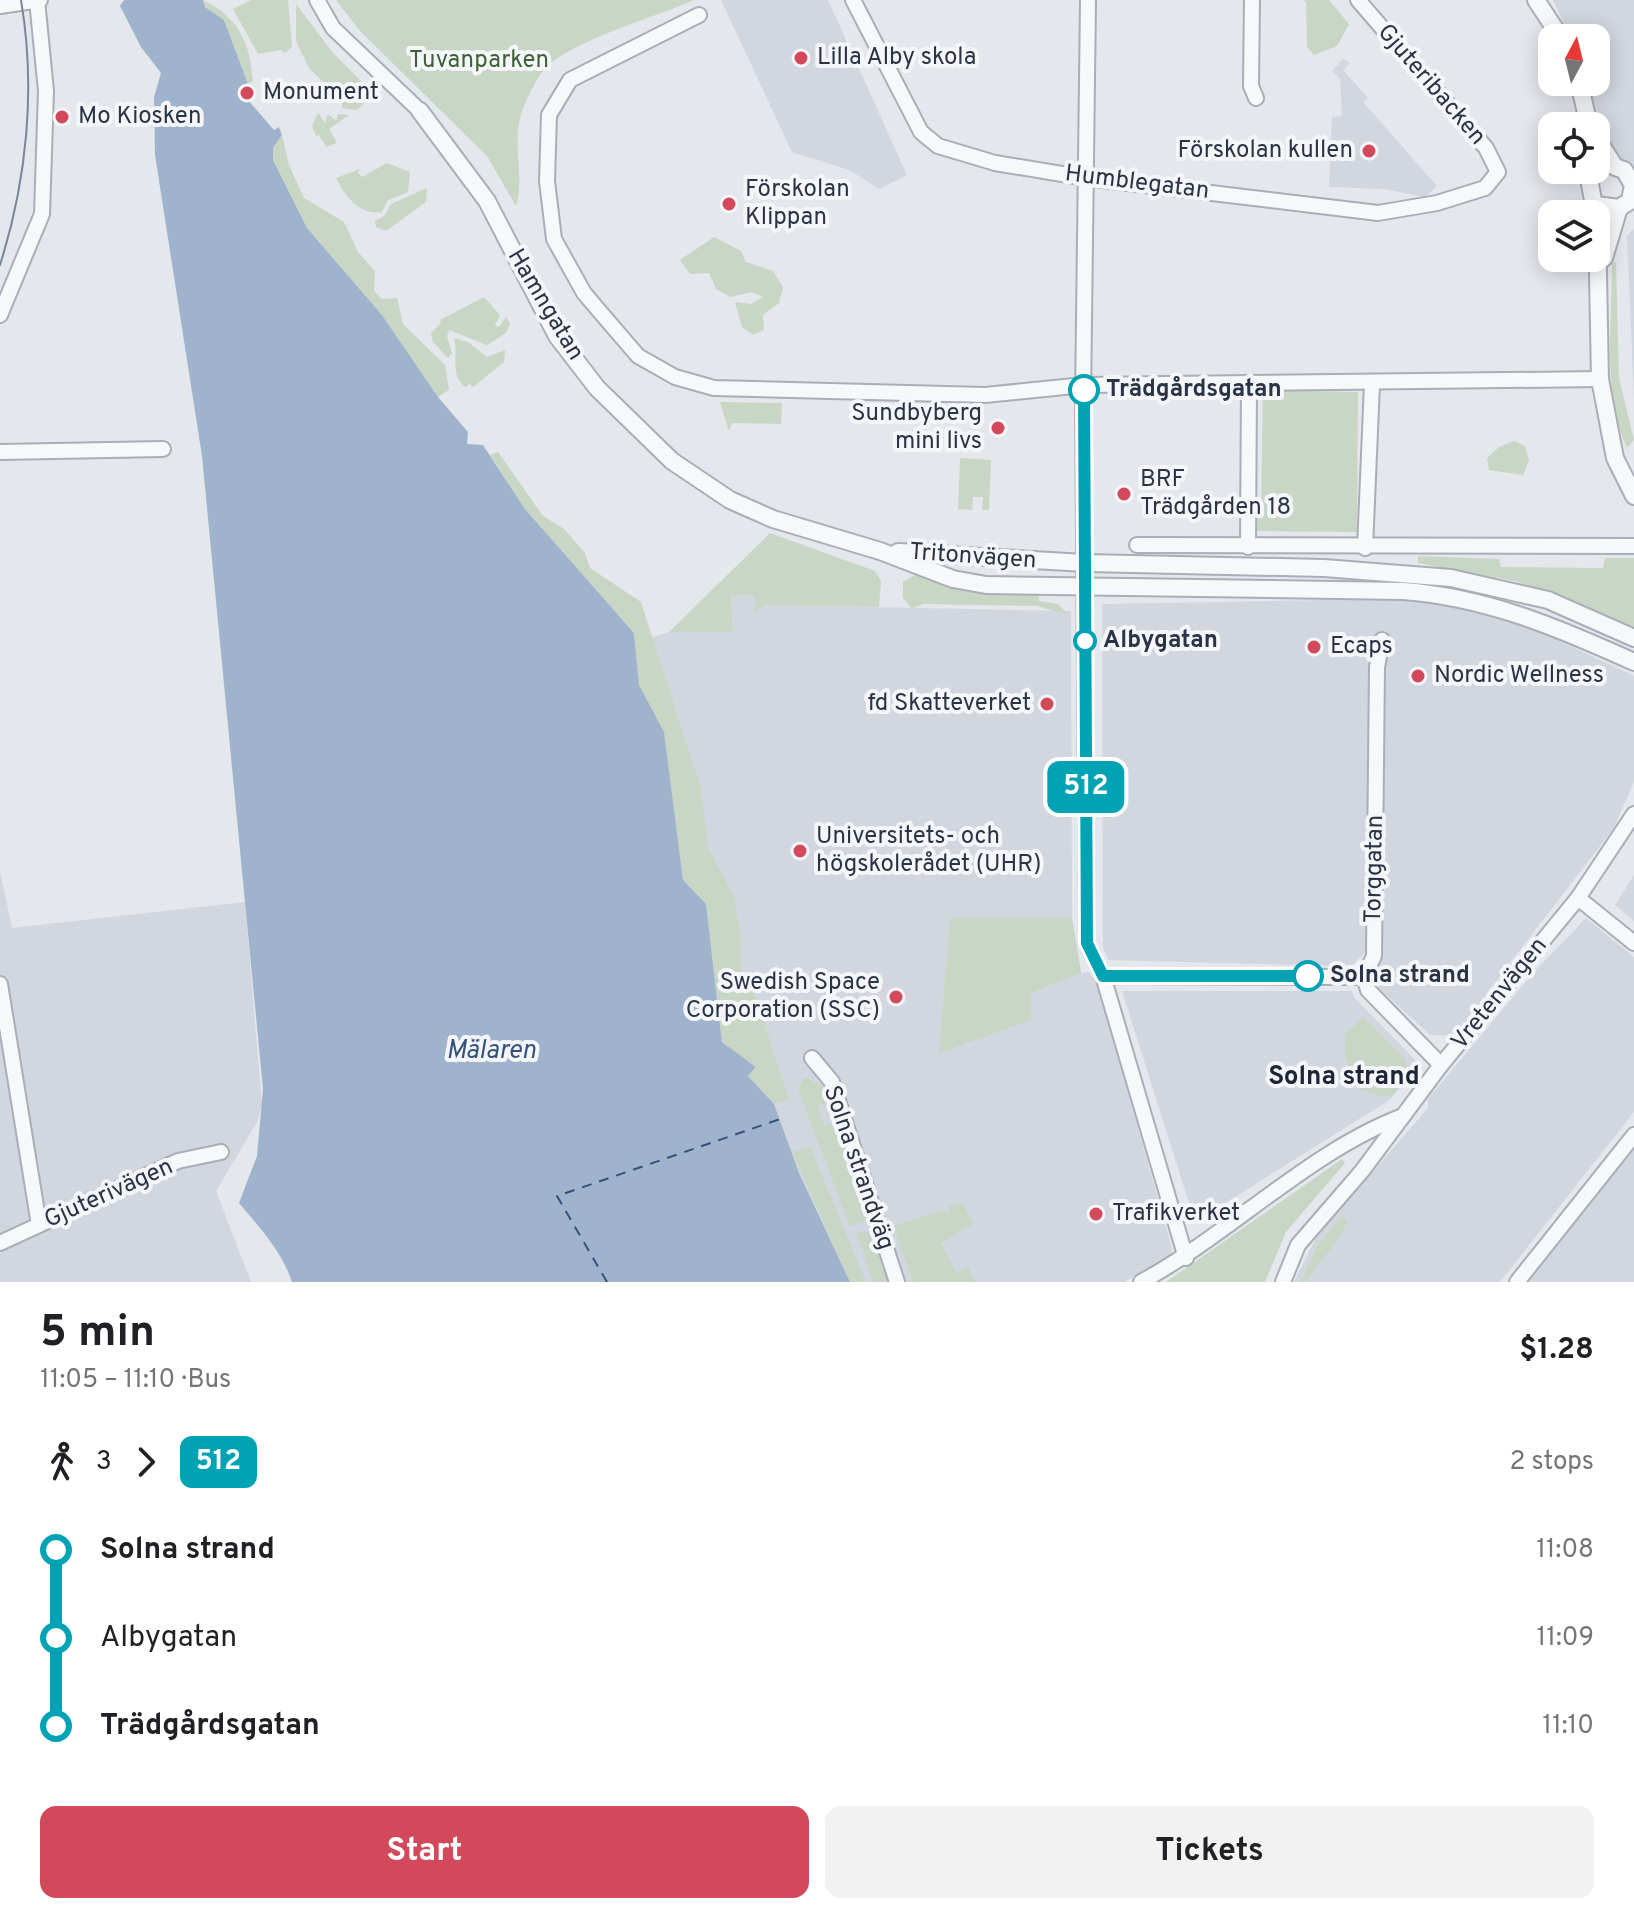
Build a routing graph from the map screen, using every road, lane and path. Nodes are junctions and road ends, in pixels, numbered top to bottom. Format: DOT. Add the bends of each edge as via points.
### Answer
graph roads {
  1 [pos="38,0"];
  2 [pos="317,0"];
  3 [pos="853,0"];
  4 [pos="1088,0"];
  5 [pos="1252,0"];
  6 [pos="1358,0"];
  7 [pos="1536,0"];
  8 [pos="0,6"];
  9 [pos="699,15"];
  10 [pos="1552,24"];
  11 [pos="1256,98"];
  12 [pos="420,111"];
  13 [pos="1610,159"];
  14 [pos="1615,167"];
  15 [pos="1610,168"];
  16 [pos="1498,172"];
  17 [pos="1632,177"];
  18 [pos="1086,178"];
  19 [pos="1628,203"];
  20 [pos="1599,272"];
  21 [pos="1599,275"];
  22 [pos="0,315"];
  23 [pos="1600,379"];
  24 [pos="1249,383"];
  25 [pos="1372,384"];
  26 [pos="1084,385"];
  27 [pos="163,449"];
  28 [pos="0,452"];
  29 [pos="1634,496"];
  30 [pos="1137,545"];
  31 [pos="1634,546"];
  32 [pos="1248,547"];
  33 [pos="1365,548"];
  34 [pos="880,551"];
  35 [pos="1085,563"];
  36 [pos="1085,587"];
  37 [pos="1634,638"];
  38 [pos="1382,640"];
  39 [pos="1634,662"];
  40 [pos="1634,814"];
  41 [pos="1578,898"];
  42 [pos="1634,943"];
  43 [pos="1103,976"];
  44 [pos="1364,977"];
  45 [pos="0,984"];
  46 [pos="812,1058"];
  47 [pos="1441,1065"];
  48 [pos="1404,1116"];
  49 [pos="1634,1135"];
  50 [pos="221,1152"];
  51 [pos="39,1225"];
  52 [pos="0,1243"];
  53 [pos="1186,1258"];
  54 [pos="897,1282"];
  55 [pos="1141,1282"];
  56 [pos="1283,1282"];
  57 [pos="1517,1282"];
  1 -- 8 [label="street"];
  1 -- 22 [label="street" via="46,91 42,214"];
  2 -- 12 [label="street, Hamngatan" via="333,28"];
  3 -- 18 [label="street, Humblegatan" via="927,138 995,163"];
  4 -- 18 [label="street"];
  5 -- 11 [label="street" via="1251,86"];
  6 -- 16 [label="street, Gjuteribacken" via="1486,148"];
  7 -- 10 [label="street"];
  9 -- 26 [label="street" via="570,80 549,115 547,181 554,239 584,293 638,356 675,377 714,388 985,395"];
  12 -- 34 [label="street, Hamngatan" via="487,201 557,336 633,426 672,461 730,500 773,519"];
  13 -- 14 [label="street"];
  14 -- 15 [label="street"];
  14 -- 17 [label="street"];
  16 -- 18 [label="street, Humblegatan" via="1485,188 1378,213"];
  17 -- 19 [label="street"];
  18 -- 26 [label="street"];
  19 -- 21 [label="street"];
  20 -- 21 [label="street"];
  21 -- 23 [label="street"];
  23 -- 25 [label="street"];
  23 -- 29 [label="street" via="1615,458"];
  24 -- 25 [label="street"];
  24 -- 26 [label="street"];
  24 -- 32 [label="street"];
  25 -- 33 [label="street"];
  26 -- 35 [label="street"];
  27 -- 28 [label="street"];
  30 -- 32 [label="street"];
  31 -- 33 [label="street"];
  32 -- 33 [label="street"];
  34 -- 35 [label="street, Tritonvägen"];
  34 -- 36 [label="street, Tritonvägen" via="975,583"];
  35 -- 36 [label="street"];
  35 -- 37 [label="street, Tritonvägen" via="1324,568 1451,578 1548,600"];
  36 -- 39 [label="street, Tritonvägen" via="1426,593 1541,621"];
  36 -- 43 [label="street" via="1087,943"];
  38 -- 44 [label="street, Torggatan" via="1377,667 1374,956"];
  40 -- 41 [label="street, Vretenvägen"];
  41 -- 42 [label="street"];
  41 -- 47 [label="street, Vretenvägen"];
  43 -- 44 [label="street"];
  43 -- 53 [label="street"];
  44 -- 47 [label="street" via="1368,990"];
  45 -- 51 [label="street"];
  46 -- 54 [label="street, Solna strandväg" via="832,1082"];
  47 -- 48 [label="street, Vretenvägen"];
  48 -- 53 [label="street, Vretenvägen" via="1346,1143"];
  48 -- 56 [label="street" via="1298,1245"];
  49 -- 57 [label="street"];
  50 -- 51 [label="street, Gjuterivägen" via="178,1161"];
  51 -- 52 [label="street, Gjuterivägen"];
  53 -- 55 [label="street"];
}
